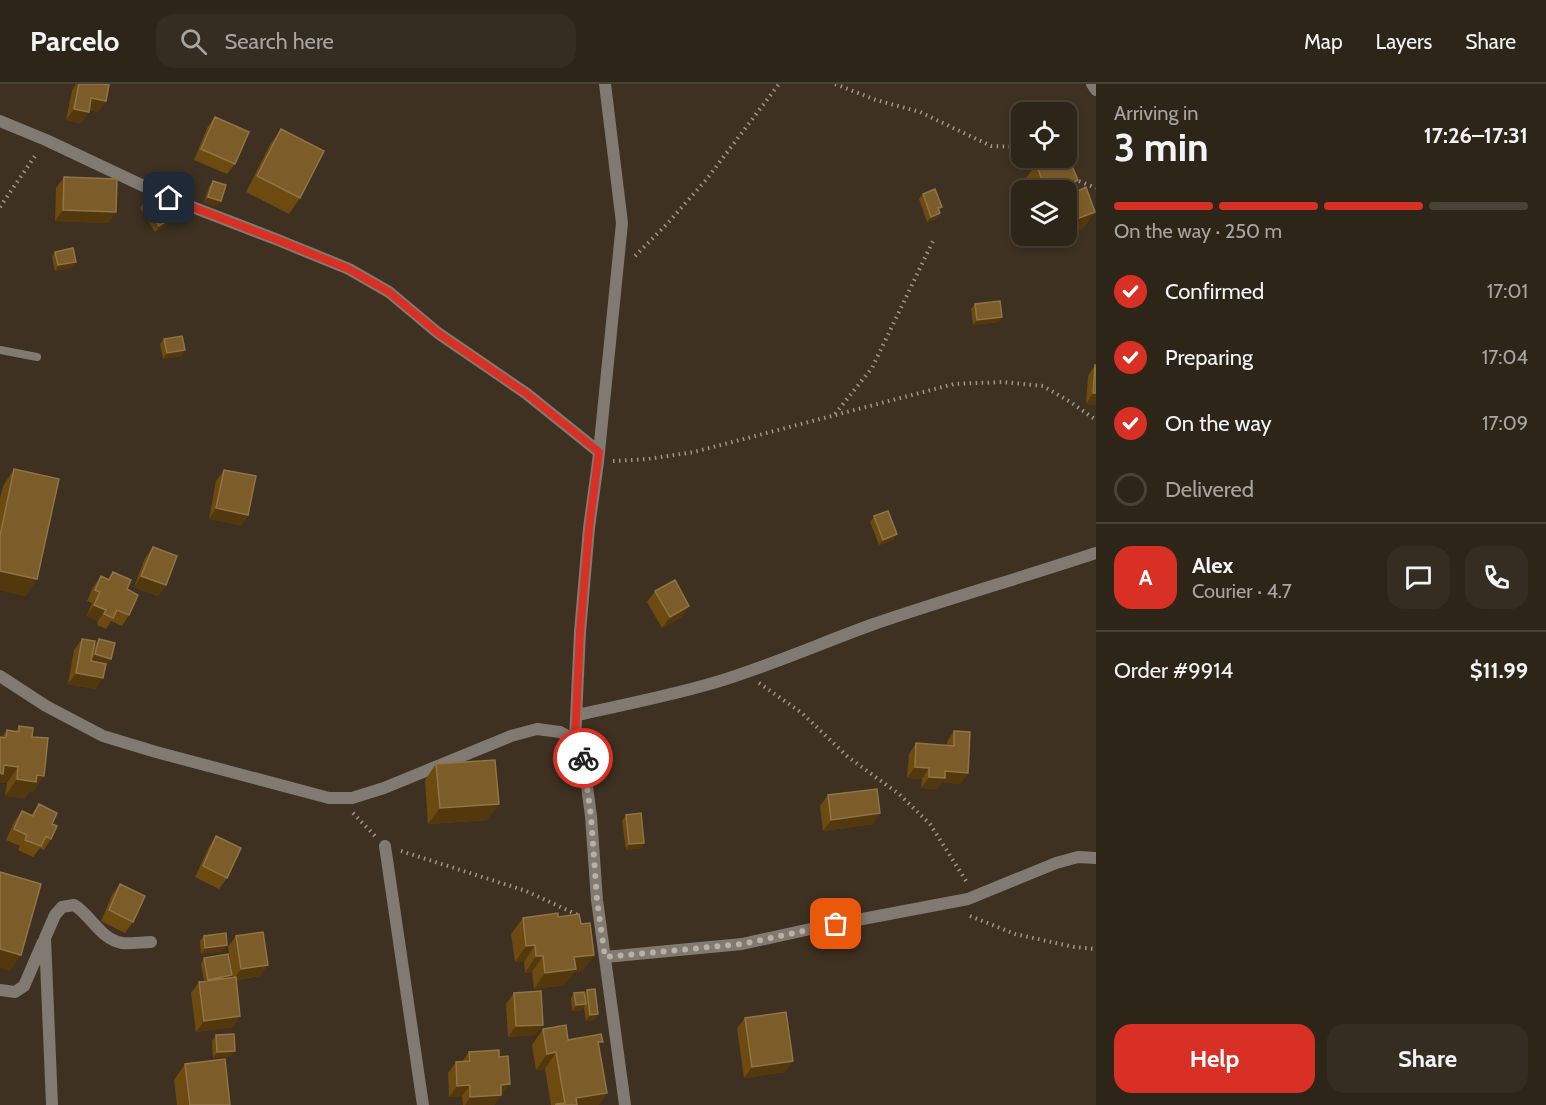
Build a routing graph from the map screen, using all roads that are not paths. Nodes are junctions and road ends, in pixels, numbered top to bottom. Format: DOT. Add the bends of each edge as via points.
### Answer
graph roads {
  1 [pos="605,84"];
  2 [pos="1092,84"];
  3 [pos="1096,90"];
  4 [pos="0,121"];
  5 [pos="0,350"];
  6 [pos="37,357"];
  7 [pos="598,457"];
  8 [pos="1096,553"];
  9 [pos="0,676"];
  10 [pos="576,715"];
  11 [pos="575,740"];
  12 [pos="385,846"];
  13 [pos="1096,858"];
  14 [pos="45,938"];
  15 [pos="151,942"];
  16 [pos="605,957"];
  17 [pos="0,990"];
  18 [pos="52,1105"];
  19 [pos="423,1105"];
  20 [pos="625,1105"];
  1 -- 7 [label="street" via="622,223"];
  2 -- 3 [label="street"];
  4 -- 7 [label="street" via="169,198 349,269 389,292 438,333 527,394"];
  5 -- 6 [label="lane"];
  7 -- 10 [label="street" via="580,632"];
  8 -- 10 [label="street" via="680,692"];
  9 -- 11 [label="street" via="103,736 329,798 352,798 384,788 537,729 560,732"];
  10 -- 11 [label="street"];
  11 -- 16 [label="street" via="583,757"];
  12 -- 19 [label="street"];
  13 -- 16 [label="street" via="1078,857 1056,863 976,896 742,944"];
  14 -- 15 [label="street" via="62,907 74,905 113,940"];
  14 -- 17 [label="street" via="24,986 15,992"];
  14 -- 18 [label="street"];
  16 -- 20 [label="street"];
}
